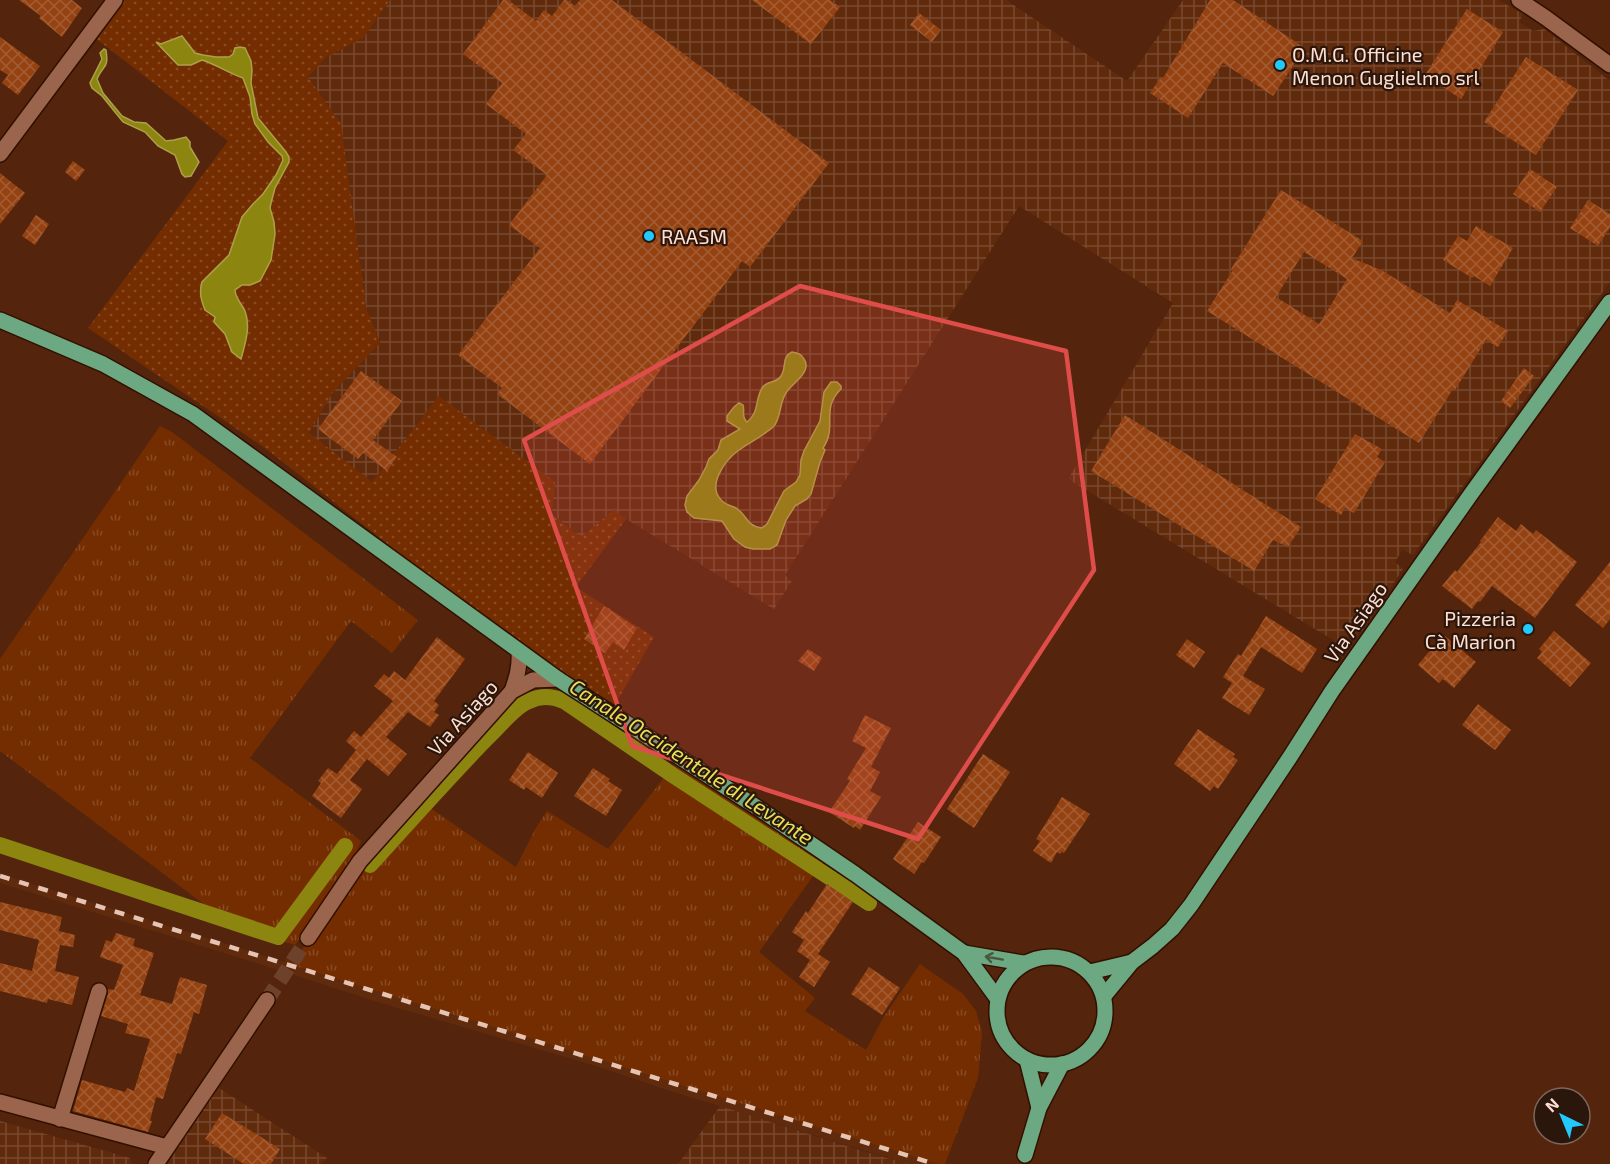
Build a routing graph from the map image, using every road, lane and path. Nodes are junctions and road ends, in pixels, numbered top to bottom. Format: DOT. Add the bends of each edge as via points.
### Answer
graph roads {
  1 [pos="115,0"];
  2 [pos="1519,0"];
  3 [pos="1610,65"];
  4 [pos="0,154"];
  5 [pos="1610,302"];
  6 [pos="0,320"];
  7 [pos="519,651"];
  8 [pos="558,679"];
  9 [pos="512,691"];
  10 [pos="308,938"];
  11 [pos="964,953"];
  12 [pos="1132,962"];
  13 [pos="1023,963"];
  14 [pos="1090,972"];
  15 [pos="99,991"];
  16 [pos="1104,996"];
  17 [pos="997,998"];
  18 [pos="267,1000"];
  19 [pos="1027,1060"];
  20 [pos="1062,1064"];
  21 [pos="0,1102"];
  22 [pos="1039,1108"];
  23 [pos="60,1119"];
  24 [pos="167,1147"];
  25 [pos="1025,1155"];
  26 [pos="156,1164"];
  1 -- 4 [label="street"];
  2 -- 3 [label="street"];
  5 -- 12 [label="main road, Via Asiago" via="1332,691 1191,905 1172,929"];
  6 -- 7 [label="main road" via="103,364 193,414"];
  7 -- 8 [label="main road"];
  7 -- 9 [label="street, Via Asiago" via="518,675"];
  8 -- 9 [label="street, Via Asiago" via="533,680"];
  8 -- 11 [label="main road" via="761,810"];
  9 -- 10 [label="street, Via Asiago" via="360,861"];
  13 -- 11 [label="main road, one-way"];
  11 -- 17 [label="main road"];
  12 -- 14 [label="main road, Via Asiago"];
  12 -- 16 [label="main road, Via Asiago"];
  13 -- 14 [label="main road" via="1040,957 1058,957"];
  13 -- 17 [label="main road" via="1011,972"];
  14 -- 16 [label="main road"];
  15 -- 23 [label="street"];
  16 -- 20 [label="main road" via="1102,1031 1079,1058"];
  17 -- 19 [label="main road" via="996,1017 1001,1034 1012,1050"];
  18 -- 24 [label="street"];
  19 -- 20 [label="main road" via="1050,1066"];
  19 -- 22 [label="main road"];
  20 -- 22 [label="main road"];
  21 -- 23 [label="street"];
  22 -- 25 [label="main road"];
  23 -- 24 [label="street"];
  24 -- 26 [label="street"];
}
